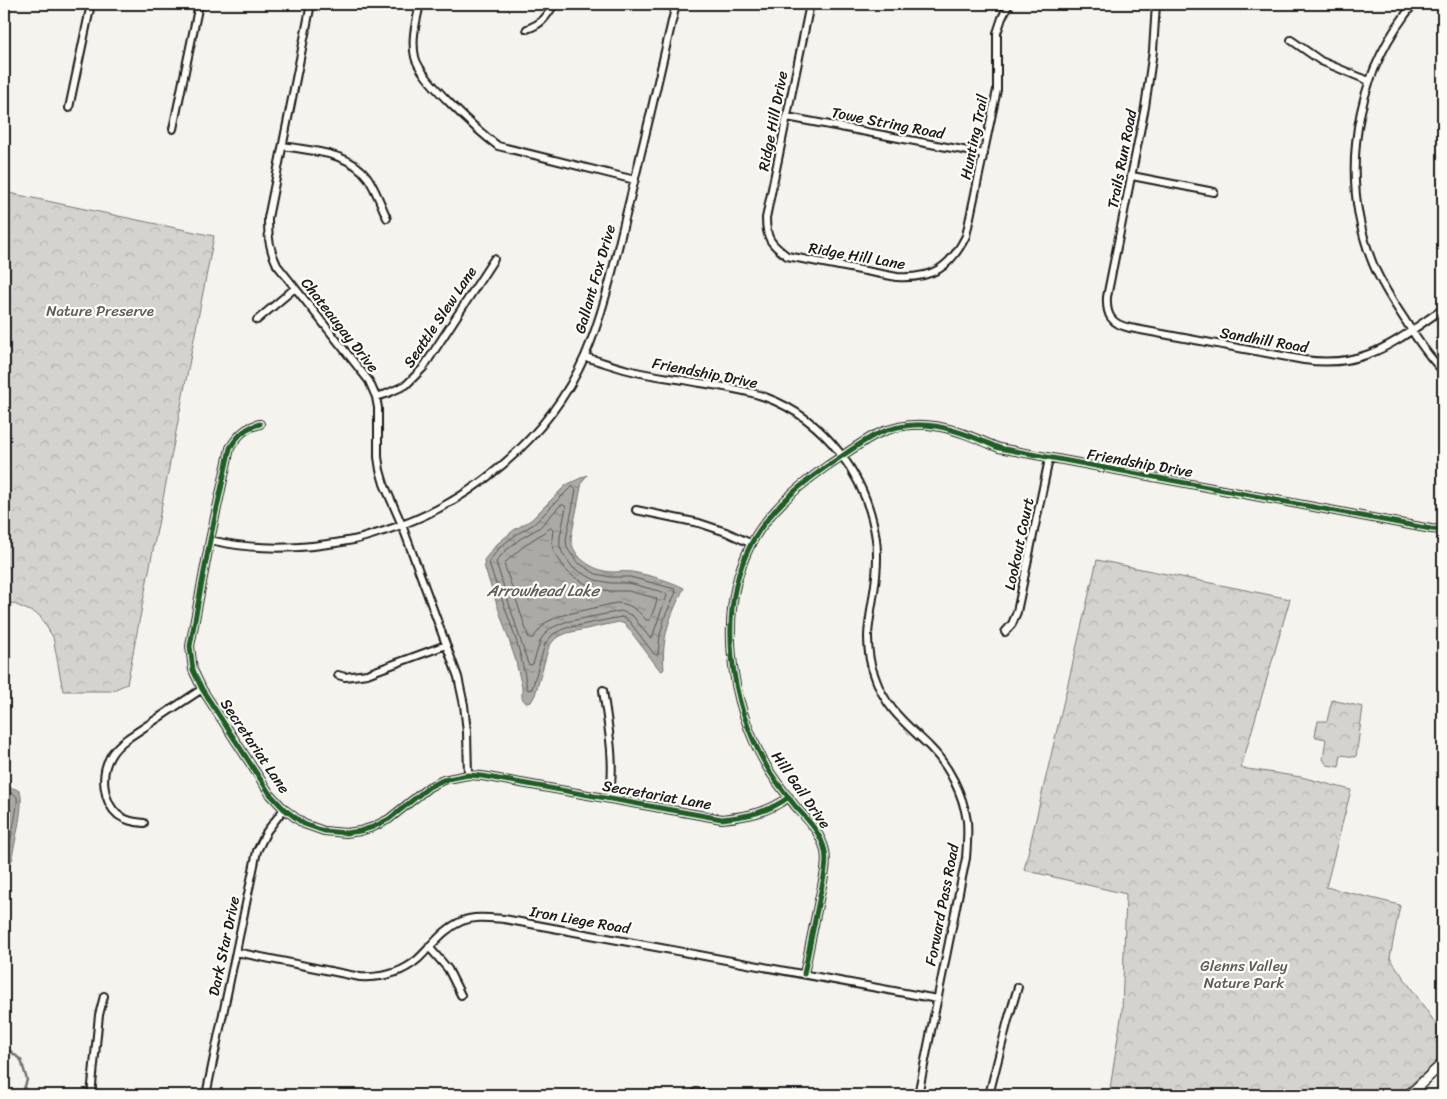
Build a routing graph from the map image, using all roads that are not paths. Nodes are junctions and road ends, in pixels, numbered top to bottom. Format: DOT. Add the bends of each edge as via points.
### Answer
graph roads {
  1 [pos="91,4"];
  2 [pos="199,4"];
  3 [pos="311,4"];
  4 [pos="420,4"];
  5 [pos="554,4"];
  6 [pos="676,4"];
  7 [pos="810,4"];
  8 [pos="1008,4"];
  9 [pos="1156,4"];
  10 [pos="1414,4"];
  11 [pos="527,29"];
  12 [pos="1291,40"];
  13 [pos="1369,81"];
  14 [pos="69,108"];
  15 [pos="787,117"];
  16 [pos="173,129"];
  17 [pos="282,146"];
  18 [pos="984,154"];
  19 [pos="1132,176"];
  20 [pos="635,180"];
  21 [pos="1214,192"];
  22 [pos="387,218"];
  23 [pos="771,242"];
  24 [pos="494,259"];
  25 [pos="943,268"];
  26 [pos="295,288"];
  27 [pos="1443,309"];
  28 [pos="1110,318"];
  29 [pos="257,320"];
  30 [pos="1411,330"];
  31 [pos="584,356"];
  32 [pos="1443,371"];
  33 [pos="376,397"];
  34 [pos="260,424"];
  35 [pos="842,456"];
  36 [pos="1049,458"];
  37 [pos="636,510"];
  38 [pos="402,525"];
  39 [pos="1443,530"];
  40 [pos="210,540"];
  41 [pos="752,544"];
  42 [pos="1005,632"];
  43 [pos="446,645"];
  44 [pos="338,675"];
  45 [pos="202,689"];
  46 [pos="603,690"];
  47 [pos="468,775"];
  48 [pos="789,797"];
  49 [pos="609,799"];
  50 [pos="284,809"];
  51 [pos="144,823"];
  52 [pos="429,947"];
  53 [pos="236,952"];
  54 [pos="804,974"];
  55 [pos="1018,987"];
  56 [pos="461,995"];
  57 [pos="104,996"];
  58 [pos="937,1000"];
  59 [pos="1443,1063"];
  60 [pos="696,1092"];
  61 [pos="91,1095"];
  62 [pos="206,1095"];
  63 [pos="712,1095"];
  64 [pos="918,1095"];
  65 [pos="989,1095"];
  66 [pos="1409,1095"];
  1 -- 14 [label="street"];
  2 -- 16 [label="street"];
  3 -- 17 [label="street, Chateaugay Drive"];
  4 -- 20 [label="street" via="413,41 415,59 422,73 486,137 498,146"];
  5 -- 11 [label="street" via="543,21"];
  6 -- 20 [label="street, Gallant Fox Drive"];
  7 -- 15 [label="street, Ridge Hill Drive"];
  8 -- 18 [label="street, Hunting Trail" via="997,33 997,90"];
  9 -- 19 [label="street, Trails Run Road" via="1145,107"];
  10 -- 13 [label="street" via="1384,46"];
  12 -- 13 [label="street" via="1321,61"];
  13 -- 30 [label="street" via="1355,143 1357,206 1373,264"];
  15 -- 18 [label="street, Towe String Road"];
  15 -- 23 [label="street, Ridge Hill Drive" via="766,218"];
  17 -- 22 [label="street" via="337,156 354,164 368,178"];
  17 -- 26 [label="street, Chateaugay Drive" via="268,218 268,239 277,265"];
  18 -- 25 [label="street, Hunting Trail" via="966,236 958,252"];
  19 -- 21 [label="street"];
  19 -- 28 [label="street, Trails Run Road" via="1107,297"];
  20 -- 31 [label="street, Gallant Fox Drive" via="603,307"];
  23 -- 25 [label="street, Ridge Hill Lane" via="787,256 897,277 922,276"];
  24 -- 33 [label="street, Seattle Slew Lane" via="423,368 406,385"];
  26 -- 29 [label="street"];
  26 -- 33 [label="street, Chateaugay Drive" via="368,381"];
  27 -- 30 [label="street, Sandhill Road"];
  28 -- 30 [label="street, Sandhill Road" via="1123,327 1321,362 1369,354"];
  30 -- 32 [label="street"];
  31 -- 35 [label="street, Friendship Drive" via="628,370 764,397 787,407 814,425"];
  31 -- 38 [label="street, Gallant Fox Drive" via="552,412 509,458 459,497"];
  33 -- 38 [label="street, Chateaugay Drive" via="380,470"];
  34 -- 40 [label="street, Secretariat Lane" via="243,431 230,448"];
  35 -- 36 [label="street, Friendship Drive" via="876,435 914,425 936,426 999,448"];
  35 -- 41 [label="street, Hill Gail Drive" via="789,496"];
  35 -- 58 [label="street, Forward Pass Road" via="866,499 876,540 876,576 868,635 874,677 893,711 932,748 949,770 967,820 966,858"];
  36 -- 39 [label="street, Friendship Drive"];
  36 -- 42 [label="street, Lookout Court" via="1017,612"];
  37 -- 41 [label="street" via="700,523"];
  38 -- 40 [label="street, Gallant Fox Drive" via="354,540 308,546 245,546"];
  38 -- 43 [label="street, Chateaugay Drive"];
  40 -- 45 [label="street, Secretariat Lane" via="190,646 193,670"];
  41 -- 48 [label="street, Hill Gail Drive" via="734,596 731,639 734,671 753,740"];
  43 -- 44 [label="street" via="367,674"];
  43 -- 47 [label="street, Chateaugay Drive" via="464,704"];
  45 -- 50 [label="street, Secretariat Lane" via="270,794"];
  45 -- 51 [label="street" via="117,746 109,758 104,786 110,803 124,818"];
  46 -- 49 [label="street" via="612,760"];
  47 -- 49 [label="street, Secretariat Lane"];
  47 -- 50 [label="street, Secretariat Lane" via="442,780 389,819 360,831 324,831 304,824"];
  48 -- 49 [label="street, Secretariat Lane" via="754,815 722,819"];
  48 -- 54 [label="street, Hill Gail Drive" via="817,831 825,852 825,871"];
  50 -- 53 [label="street, Dark Star Drive" via="267,830 257,851"];
  52 -- 53 [label="street, Iron Liege Road" via="405,968 389,975 371,977"];
  52 -- 54 [label="street, Iron Liege Road" via="443,932 462,921 479,917"];
  52 -- 56 [label="street" via="448,969"];
  53 -- 62 [label="street, Dark Star Drive"];
  54 -- 58 [label="street, Iron Liege Road"];
  55 -- 65 [label="street"];
  57 -- 61 [label="street"];
  58 -- 64 [label="street, Forward Pass Road"];
  59 -- 66 [label="main road"];
  60 -- 63 [label="street"];
}
